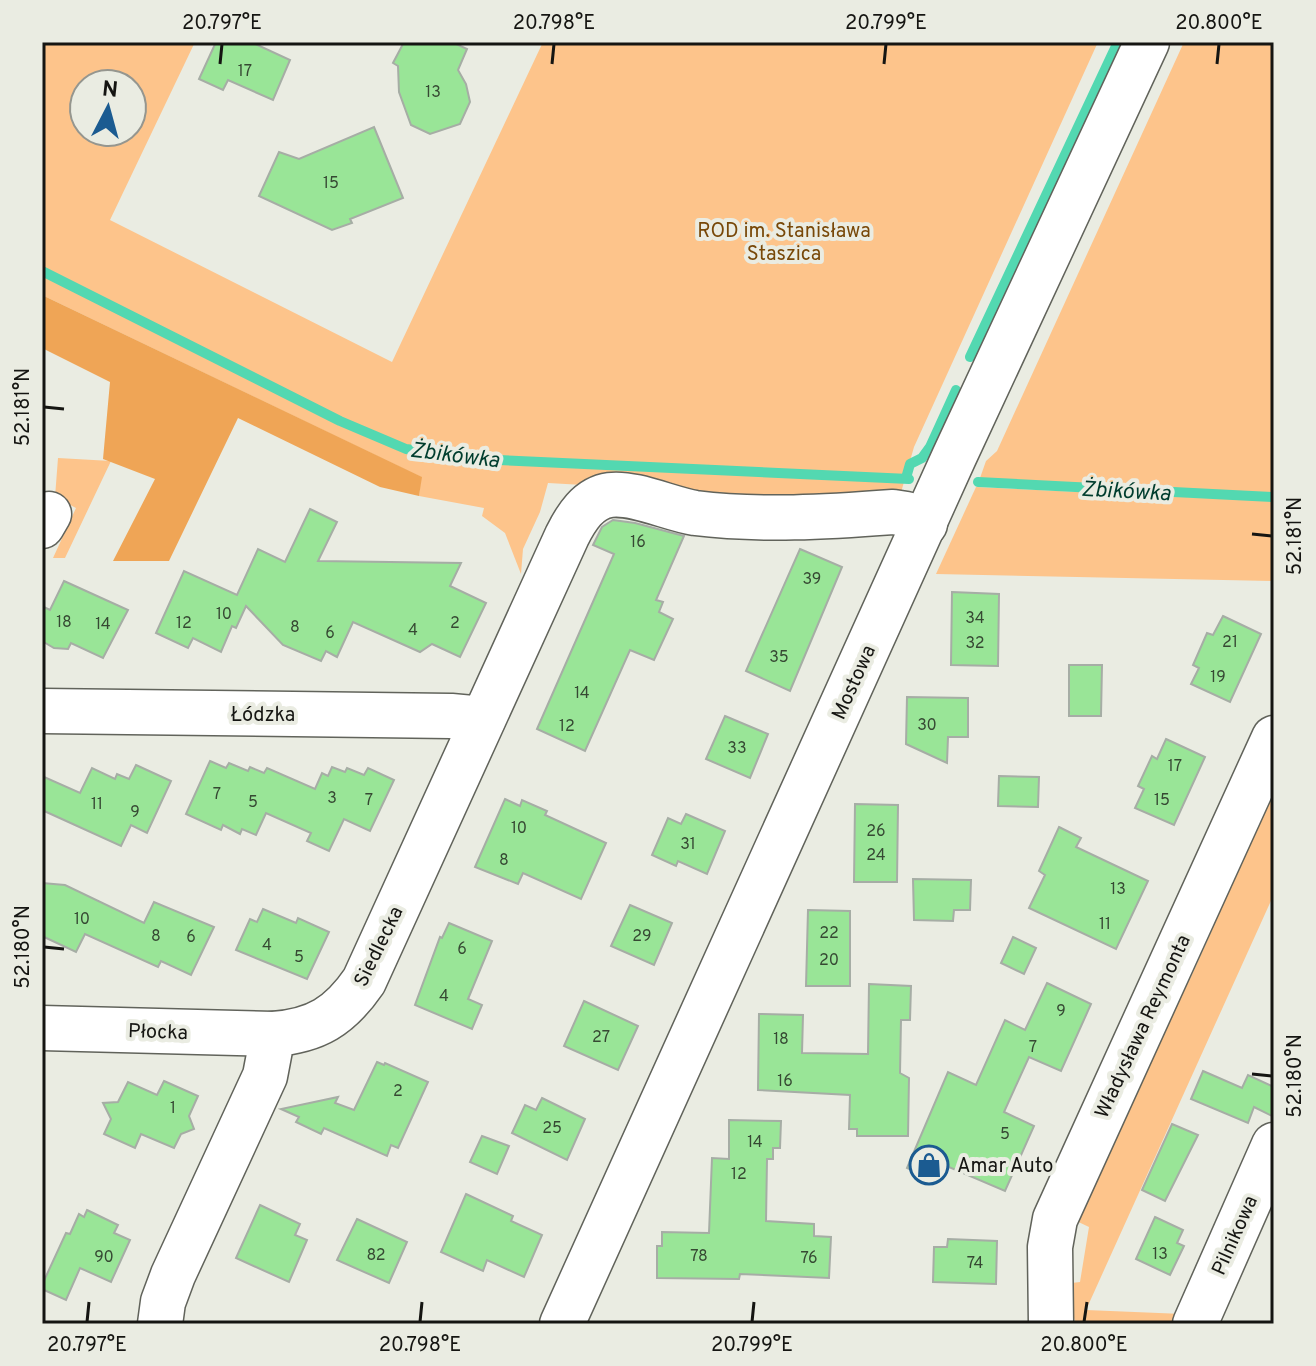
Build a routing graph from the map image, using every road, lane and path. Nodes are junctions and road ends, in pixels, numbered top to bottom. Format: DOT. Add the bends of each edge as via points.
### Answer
graph roads {
  1 [pos="1147,42"];
  2 [pos="925,524"];
  3 [pos="42,711"];
  4 [pos="483,719"];
  5 [pos="1274,738"];
  6 [pos="42,1028"];
  7 [pos="273,1034"];
  8 [pos="1274,1145"];
  9 [pos="160,1324"];
  10 [pos="562,1324"];
  11 [pos="1051,1324"];
  12 [pos="1195,1324"];
  1 -- 2 [label="street, Mostowa"];
  2 -- 4 [label="street, Siedlecka" via="893,512 775,519 693,513 620,495 598,499 571,528"];
  2 -- 10 [label="street, Mostowa"];
  3 -- 4 [label="street, Łódzka"];
  4 -- 7 [label="street, Siedlecka" via="364,981 326,1020 298,1032"];
  5 -- 11 [label="street, Władysława Reymonta" via="1055,1219"];
  6 -- 7 [label="street, Płocka"];
  7 -- 9 [label="street" via="265,1076 173,1275"];
  8 -- 12 [label="street, Pilnikowa"];
}
